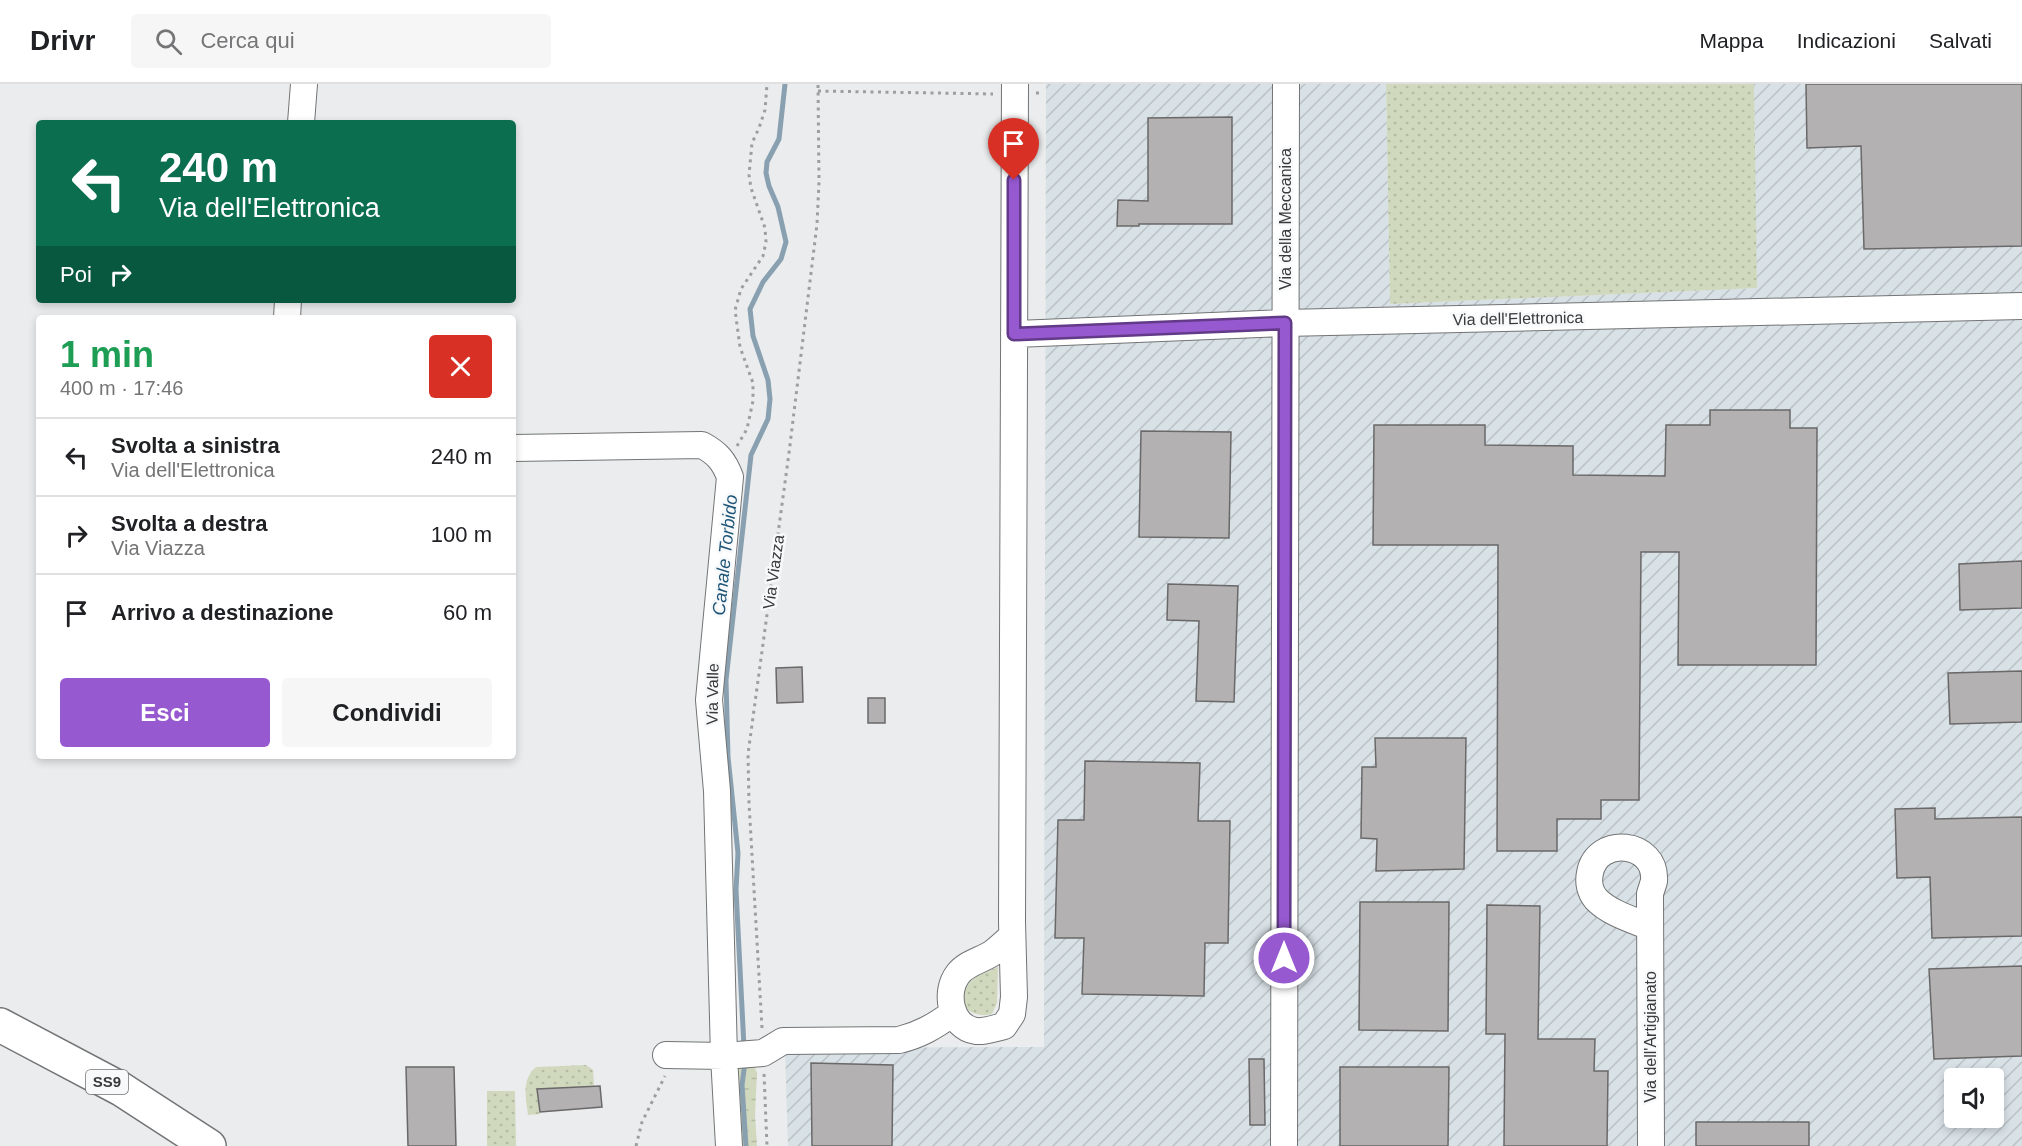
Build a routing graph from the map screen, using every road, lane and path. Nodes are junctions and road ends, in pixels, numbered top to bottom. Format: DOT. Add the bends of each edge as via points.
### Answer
graph roads {
  1 [pos="304,84"];
  2 [pos="767,84"];
  3 [pos="818,84"];
  4 [pos="1286,84"];
  5 [pos="1015,89"];
  6 [pos="818,91"];
  7 [pos="301,120"];
  8 [pos="2022,306"];
  9 [pos="1285,323"];
  10 [pos="1014,334"];
  11 [pos="516,448"];
  12 [pos="715,452"];
  13 [pos="1650,927"];
  14 [pos="1012,936"];
  15 [pos="952,1012"];
  16 [pos="0,1025"];
  17 [pos="763,1053"];
  18 [pos="724,1056"];
  19 [pos="666,1065"];
  20 [pos="209,1146"];
  21 [pos="636,1146"];
  22 [pos="729,1146"];
  23 [pos="766,1146"];
  24 [pos="1284,1146"];
  25 [pos="1651,1146"];
  1 -- 7 [label="street"];
  2 -- 12 [label="path" via="765,110 753,142 749,176 766,242 763,256 741,289 735,310 740,347 753,383 753,401 747,429 738,446"];
  3 -- 6 [label="path, Via Viazza"];
  4 -- 9 [label="street, Via della Meccanica"];
  5 -- 6 [label="path"];
  5 -- 10 [label="street"];
  6 -- 17 [label="path, Via Viazza" via="816,224 748,754"];
  8 -- 9 [label="street, Via dell'Elettronica"];
  9 -- 10 [label="street, Via dell'Elettronica"];
  9 -- 24 [label="street, Via della Meccanica"];
  10 -- 14 [label="street"];
  11 -- 12 [label="street" via="702,445"];
  12 -- 18 [label="street, Via Valle" via="730,477 709,700 717,791"];
  13 -- 25 [label="street, Via dell'Artigianato"];
  14 -- 15 [label="street" via="993,953 959,971 952,982"];
  14 -- 15 [label="street" via="1014,997 1012,1014 1004,1026 974,1031"];
  15 -- 17 [label="street" via="932,1028 907,1038 783,1041"];
  16 -- 20 [label="main road, SS9" via="121,1089"];
  17 -- 18 [label="street"];
  17 -- 23 [label="path, Via Viazza"];
  18 -- 19 [label="street"];
  18 -- 22 [label="street, Via Valle"];
  19 -- 21 [label="path"];
}
